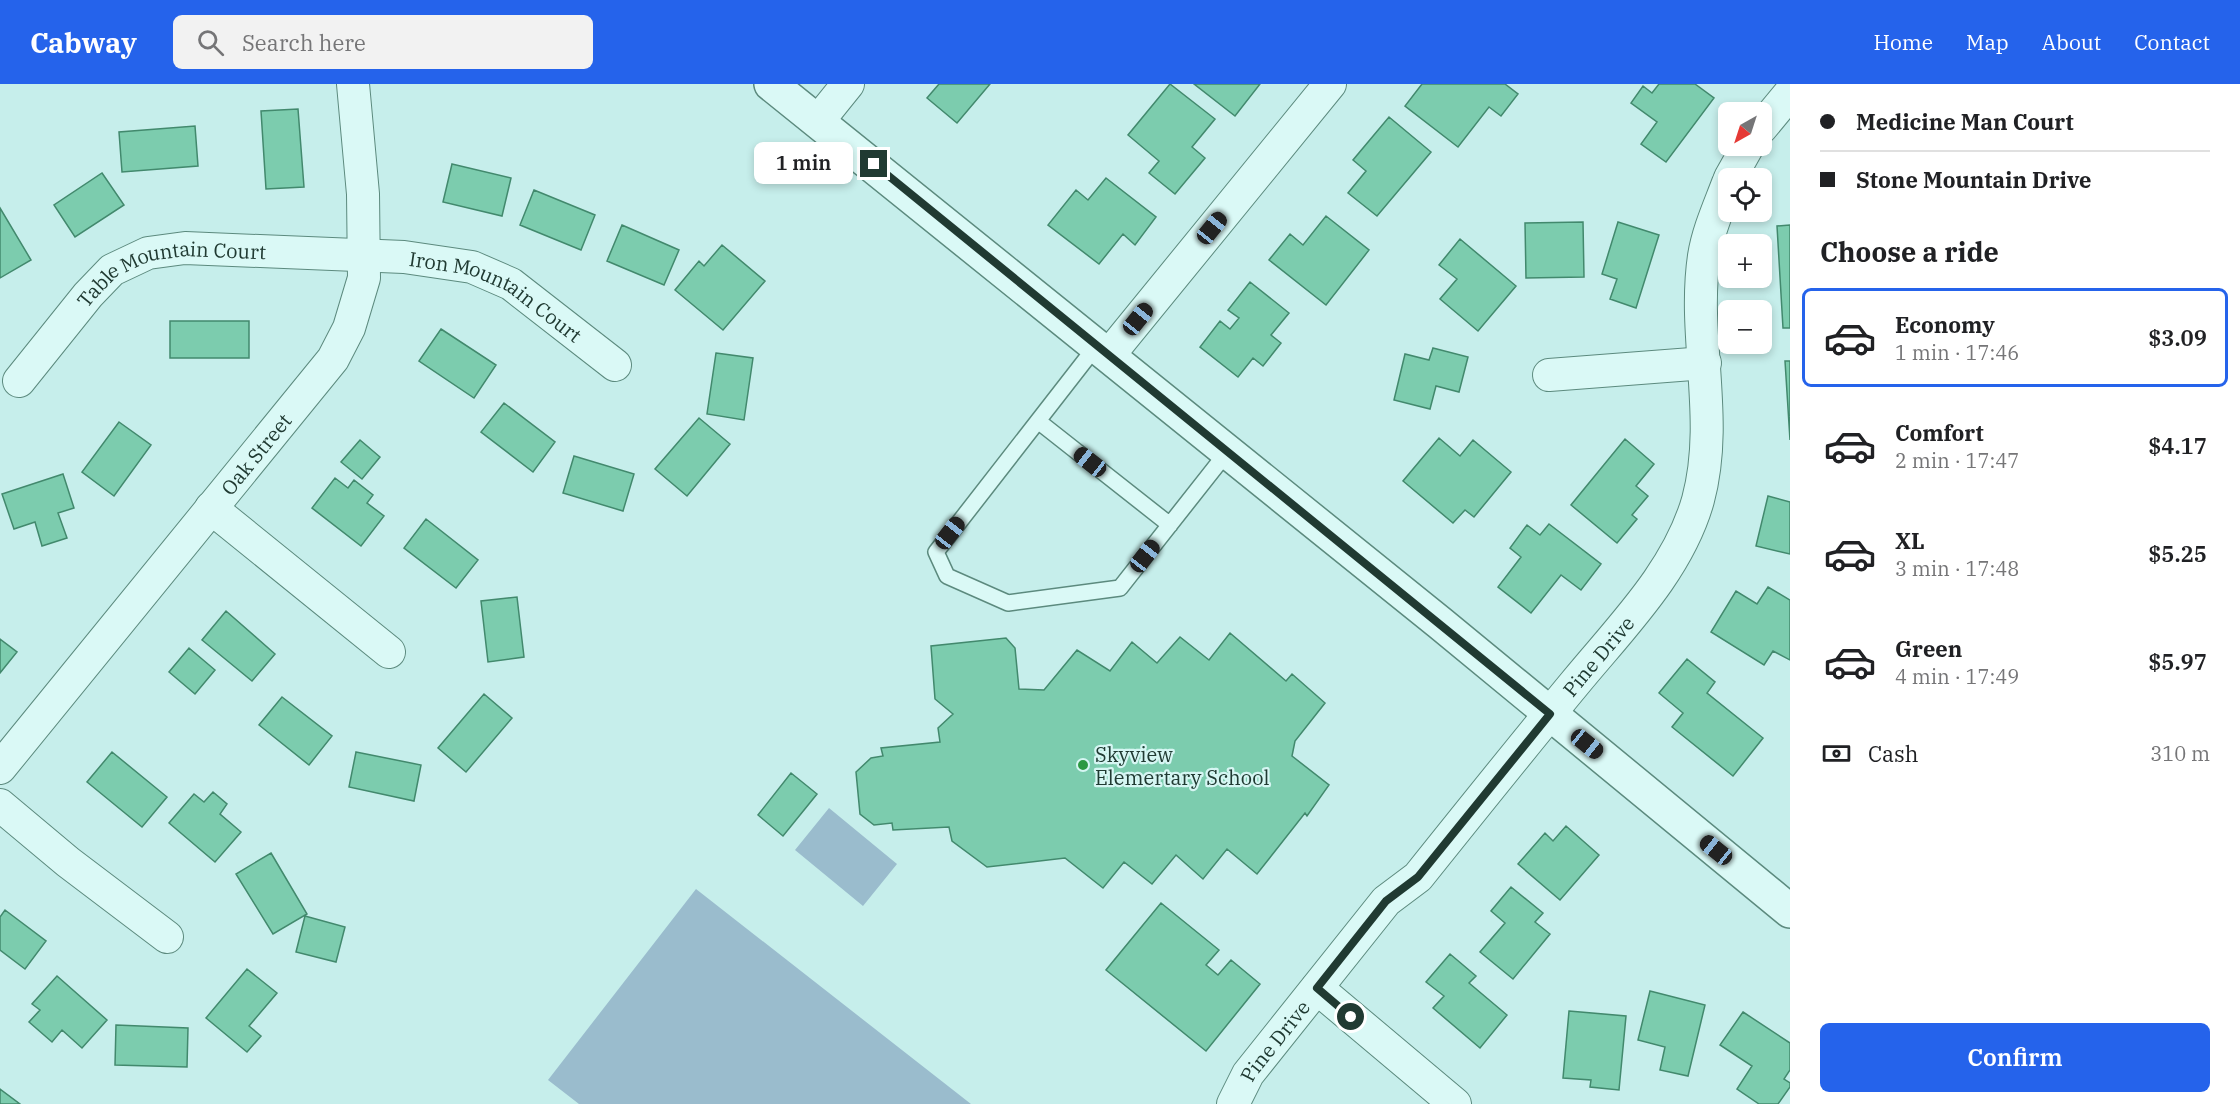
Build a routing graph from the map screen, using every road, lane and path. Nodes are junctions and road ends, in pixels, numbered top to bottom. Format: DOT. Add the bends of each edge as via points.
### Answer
graph roads {
  1 [pos="353,84"];
  2 [pos="771,84"];
  3 [pos="848,84"];
  4 [pos="1330,84"];
  5 [pos="1790,93"];
  6 [pos="1772,115"];
  7 [pos="819,120"];
  8 [pos="1718,208"];
  9 [pos="364,255"];
  10 [pos="1103,350"];
  11 [pos="1705,363"];
  12 [pos="615,365"];
  13 [pos="1549,375"];
  14 [pos="19,381"];
  15 [pos="1038,421"];
  16 [pos="1228,451"];
  17 [pos="211,508"];
  18 [pos="1170,525"];
  19 [pos="389,652"];
  20 [pos="1550,714"];
  21 [pos="0,768"];
  22 [pos="0,805"];
  23 [pos="1790,911"];
  24 [pos="167,937"];
  25 [pos="1317,988"];
  26 [pos="1233,1104"];
  27 [pos="1455,1104"];
  1 -- 9 [label="street, Oak Street"];
  2 -- 7 [label="street"];
  3 -- 7 [label="street"];
  4 -- 10 [label="street"];
  5 -- 6 [label="street"];
  7 -- 10 [label="street"];
  8 -- 11 [label="street, Pine Drive" via="1704,257"];
  9 -- 12 [label="street, Iron Mountain Court" via="472,267 502,280"];
  9 -- 14 [label="street, Table Mountain Court" via="185,248 148,253 112,270"];
  9 -- 17 [label="street, Oak Street" via="360,294 349,328 333,358"];
  10 -- 15 [label="lane"];
  10 -- 16 [label="street"];
  11 -- 13 [label="street"];
  11 -- 20 [label="street, Pine Drive" via="1706,454 1698,499 1685,536 1646,595"];
  15 -- 18 [label="lane"];
  15 -- 18 [label="lane" via="936,552 947,576 1008,603 1120,588"];
  16 -- 18 [label="lane"];
  16 -- 20 [label="street"];
  17 -- 19 [label="street"];
  17 -- 21 [label="street, Oak Street"];
  20 -- 23 [label="street"];
  20 -- 25 [label="street, Pine Drive" via="1418,877 1386,901"];
  22 -- 24 [label="street"];
  25 -- 26 [label="street, Pine Drive" via="1248,1074"];
  25 -- 27 [label="street"];
}
